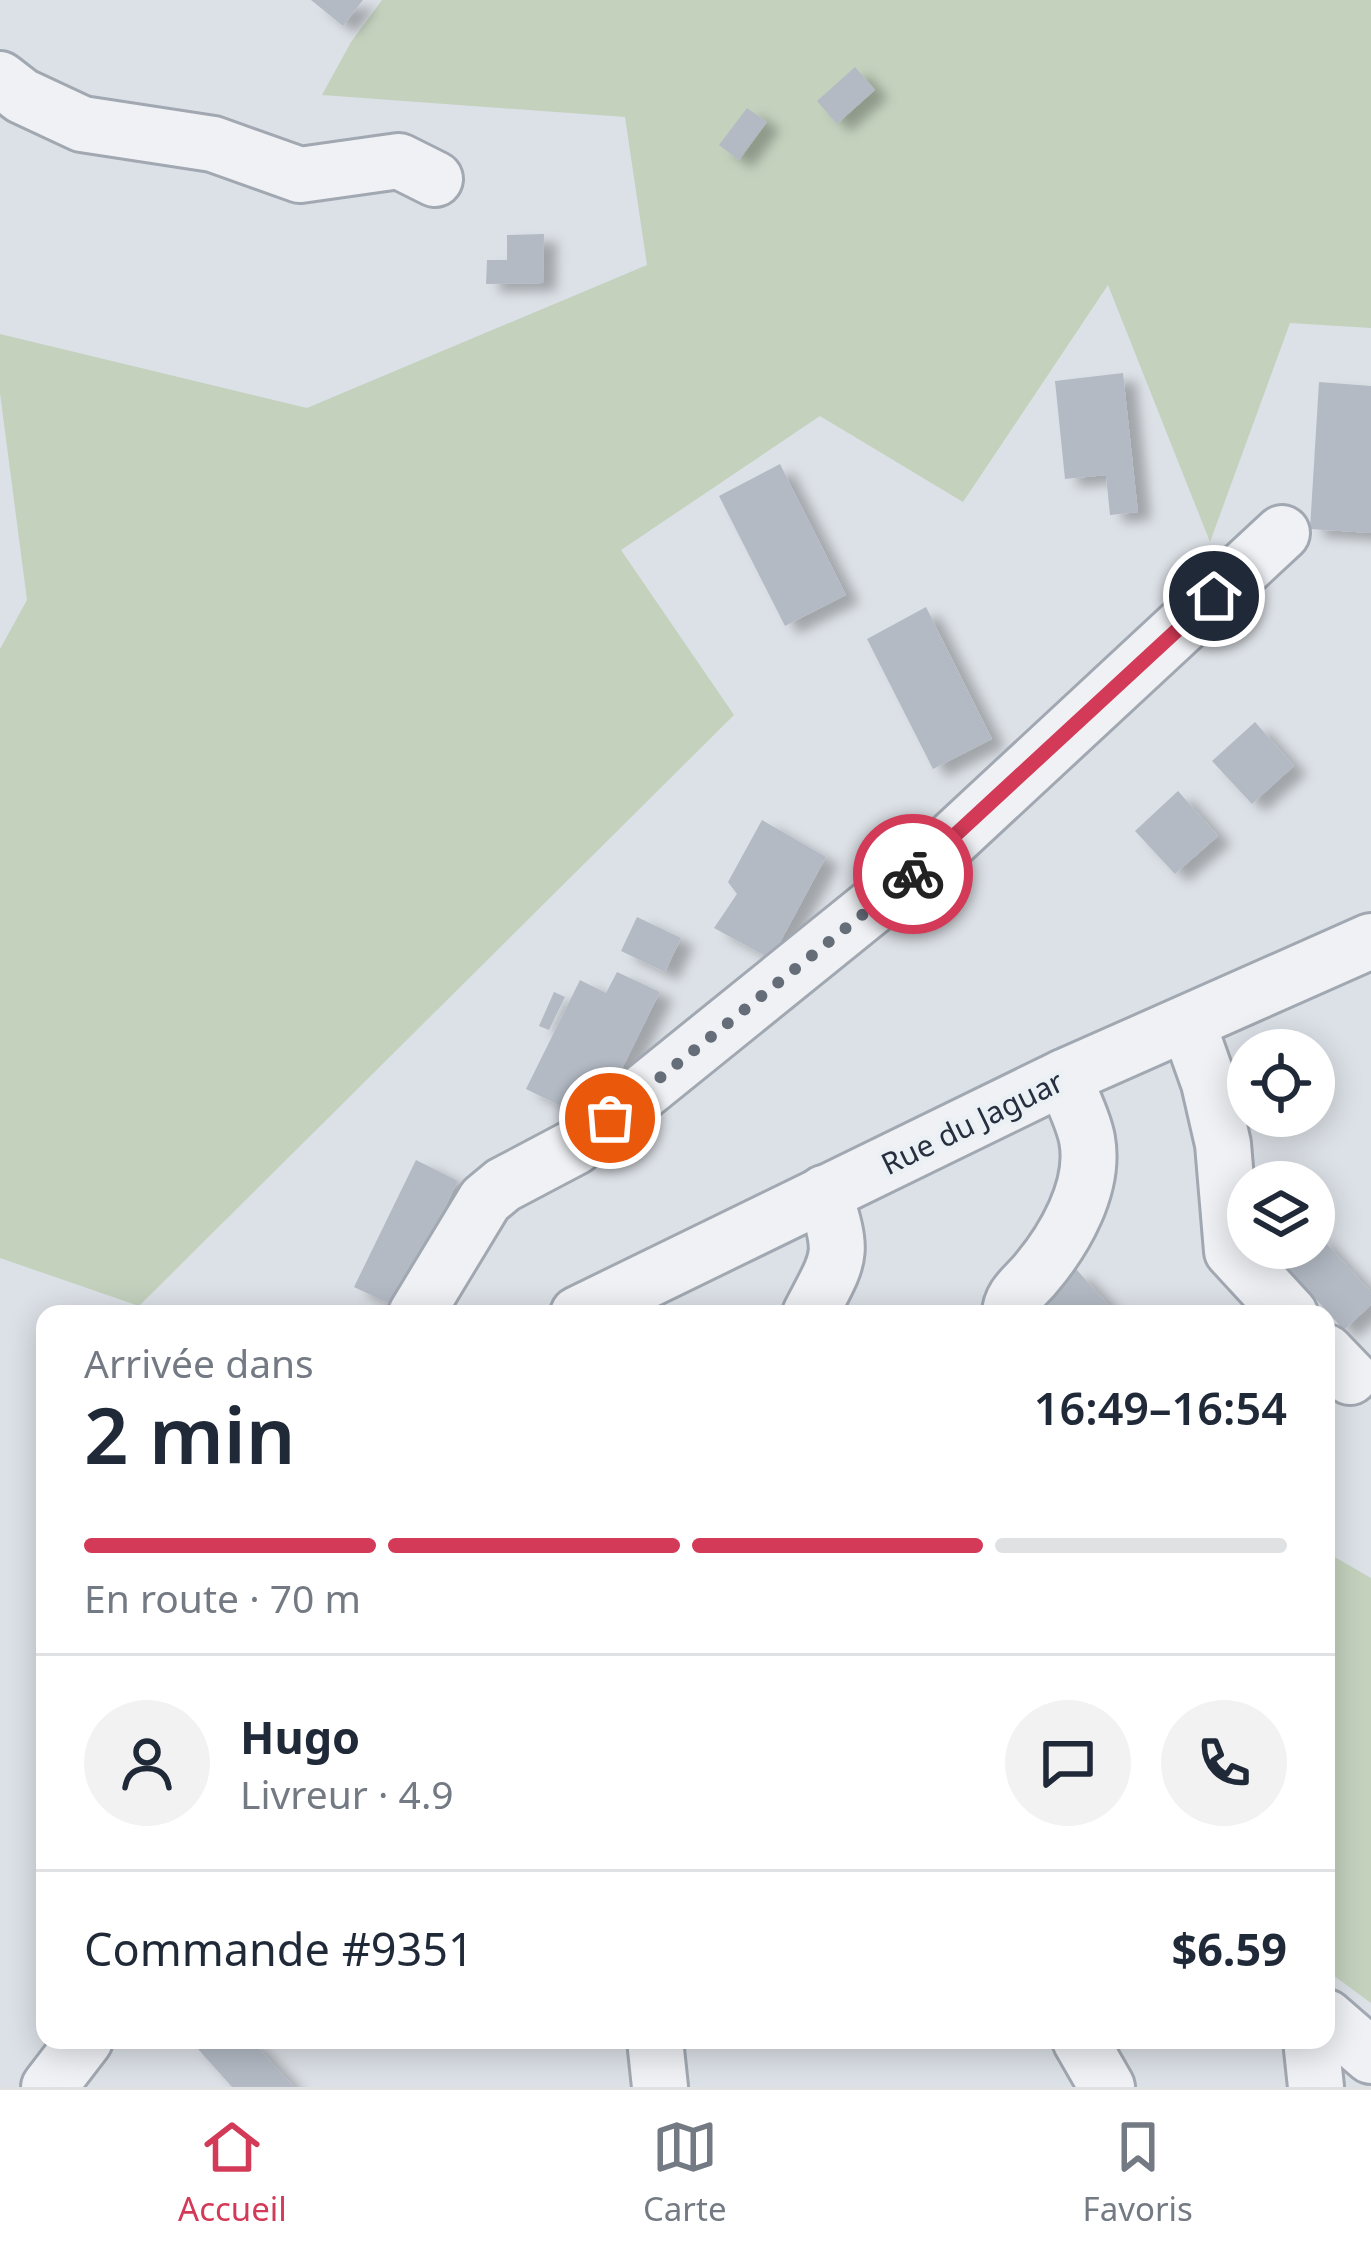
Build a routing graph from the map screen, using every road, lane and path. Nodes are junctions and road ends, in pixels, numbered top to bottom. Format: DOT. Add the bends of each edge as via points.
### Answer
graph roads {
  1 [pos="0,79"];
  2 [pos="435,179"];
  3 [pos="1282,533"];
  4 [pos="1371,941"];
  5 [pos="1188,1024"];
  6 [pos="1064,1077"];
  7 [pos="824,1193"];
  8 [pos="421,1305"];
  9 [pos="596,1305"];
  10 [pos="815,1305"];
  11 [pos="1011,1305"];
  12 [pos="1282,1305"];
  13 [pos="1335,2026"];
  14 [pos="78,2049"];
  15 [pos="657,2049"];
  16 [pos="1085,2049"];
  17 [pos="1312,2049"];
  18 [pos="1371,2056"];
  19 [pos="49,2087"];
  20 [pos="661,2087"];
  21 [pos="1107,2087"];
  22 [pos="1316,2087"];
  1 -- 2 [label="street" via="82,124 213,144 300,176 399,161"];
  3 -- 8 [label="street" via="930,860 574,1147 484,1200"];
  4 -- 5 [label="street, Rue du Jaguar"];
  5 -- 6 [label="street, Rue du Jaguar"];
  5 -- 12 [label="street" via="1223,1144 1232,1251"];
  6 -- 7 [label="street, Rue du Jaguar"];
  6 -- 11 [label="street" via="1087,1138 1089,1177"];
  7 -- 9 [label="street, Rue du Jaguar"];
  7 -- 10 [label="street" via="839,1241"];
  13 -- 18 [label="street"];
  14 -- 19 [label="street"];
  15 -- 20 [label="street"];
  16 -- 21 [label="street"];
  17 -- 22 [label="street"];
}
